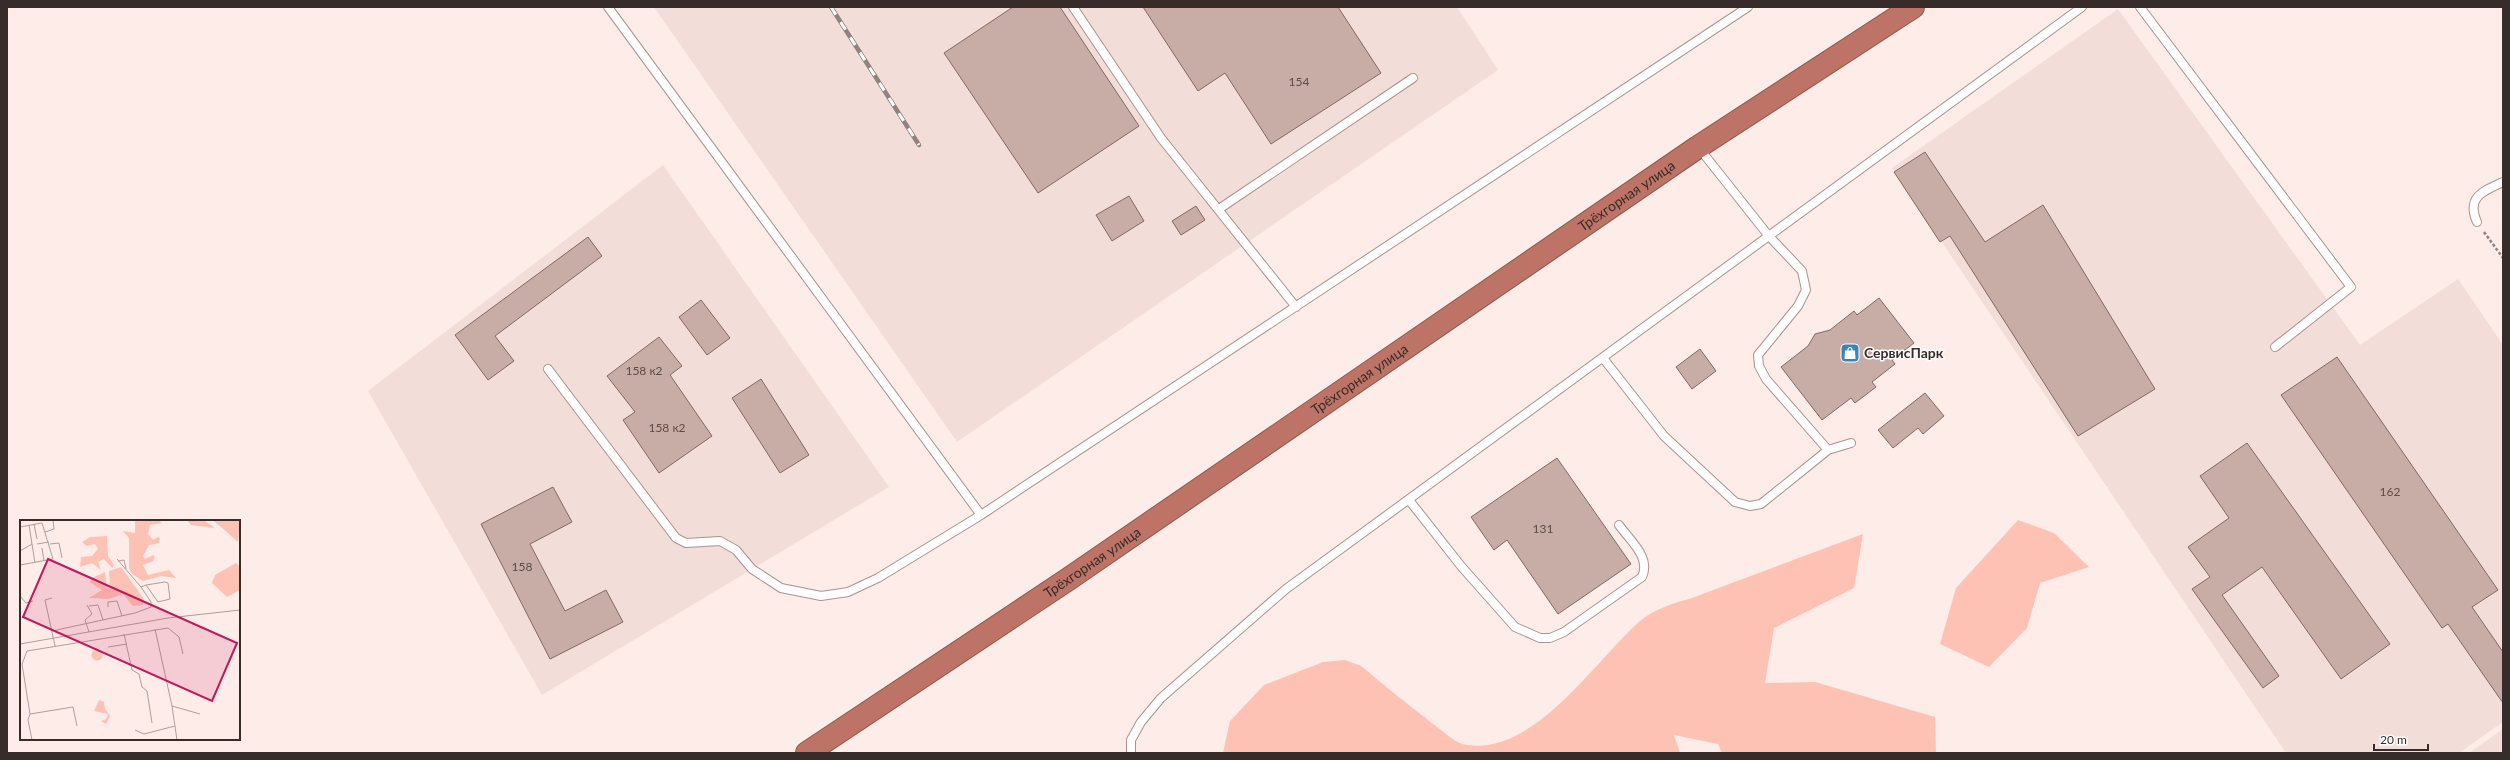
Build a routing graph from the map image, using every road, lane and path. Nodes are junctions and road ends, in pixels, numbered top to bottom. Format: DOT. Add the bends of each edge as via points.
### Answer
graph roads {
  1 [pos="608,7"];
  2 [pos="1073,7"];
  3 [pos="1748,7"];
  4 [pos="1913,7"];
  5 [pos="2082,7"];
  6 [pos="2140,7"];
  7 [pos="1413,78"];
  8 [pos="1698,147"];
  9 [pos="2503,182"];
  10 [pos="1219,209"];
  11 [pos="2477,222"];
  12 [pos="1768,235"];
  13 [pos="2503,258"];
  14 [pos="1296,307"];
  15 [pos="2275,347"];
  16 [pos="1603,358"];
  17 [pos="548,369"];
  18 [pos="1851,442"];
  19 [pos="1828,450"];
  20 [pos="1409,500"];
  21 [pos="981,515"];
  22 [pos="1619,526"];
  23 [pos="806,753"];
  24 [pos="1131,753"];
  1 -- 21 [label="lane"];
  2 -- 10 [label="lane" via="1161,138"];
  3 -- 14 [label="lane"];
  4 -- 8 [label="highway, Трёхгорная улица"];
  5 -- 12 [label="lane"];
  6 -- 15 [label="lane" via="2351,287"];
  7 -- 10 [label="lane"];
  8 -- 12 [label="lane"];
  8 -- 23 [label="highway, Трёхгорная улица" via="1067,580"];
  9 -- 11 [label="lane" via="2481,193 2475,200 2473,212"];
  10 -- 14 [label="lane"];
  11 -- 13 [label="path"];
  12 -- 16 [label="lane"];
  12 -- 19 [label="lane" via="1802,271 1806,290 1798,306 1758,355 1759,366 1766,379"];
  14 -- 21 [label="lane"];
  16 -- 19 [label="lane" via="1664,436 1735,502 1750,506 1762,504"];
  16 -- 20 [label="lane"];
  17 -- 21 [label="lane" via="676,538 686,543 720,541 736,550 752,569 781,588 821,596 848,592 878,578"];
  18 -- 19 [label="lane"];
  20 -- 22 [label="lane" via="1461,566 1515,627 1540,638 1550,638 1564,632 1642,577 1646,567 1644,559"];
  20 -- 24 [label="lane" via="1286,589 1161,698 1131,740"];
}
